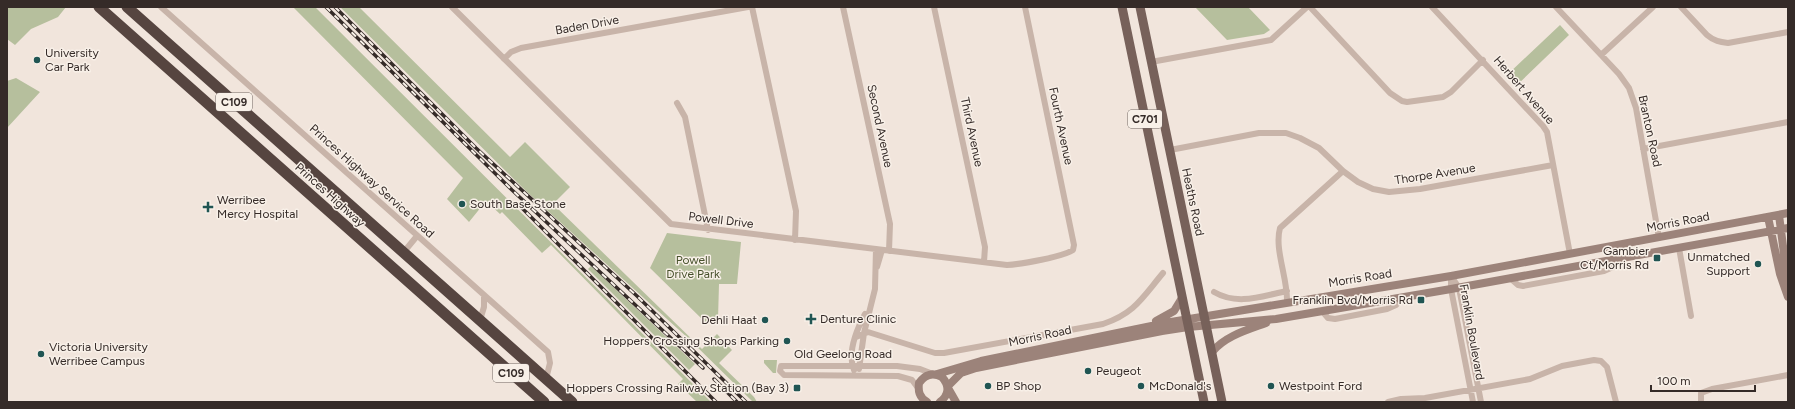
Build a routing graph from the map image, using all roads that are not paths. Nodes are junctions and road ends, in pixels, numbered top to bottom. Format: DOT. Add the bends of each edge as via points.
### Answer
graph roads {
  1 [pos="99,7"];
  2 [pos="127,7"];
  3 [pos="161,7"];
  4 [pos="452,7"];
  5 [pos="748,7"];
  6 [pos="752,7"];
  7 [pos="843,7"];
  8 [pos="934,7"];
  9 [pos="1025,7"];
  10 [pos="1122,7"];
  11 [pos="1140,7"];
  12 [pos="1308,7"];
  13 [pos="1432,7"];
  14 [pos="1556,7"];
  15 [pos="1652,7"];
  16 [pos="1681,7"];
  17 [pos="1788,32"];
  18 [pos="1602,55"];
  19 [pos="504,59"];
  20 [pos="1483,60"];
  21 [pos="1151,62"];
  22 [pos="677,103"];
  23 [pos="1788,122"];
  24 [pos="1643,148"];
  25 [pos="1170,150"];
  26 [pos="1152,153"];
  27 [pos="1553,165"];
  28 [pos="1343,171"];
  29 [pos="341,197"];
  30 [pos="329,211"];
  31 [pos="1788,213"];
  32 [pos="1779,215"];
  33 [pos="1768,217"];
  34 [pos="1785,229"];
  35 [pos="708,230"];
  36 [pos="1771,231"];
  37 [pos="417,236"];
  38 [pos="1660,238"];
  39 [pos="795,240"];
  40 [pos="1679,248"];
  41 [pos="882,250"];
  42 [pos="1073,250"];
  43 [pos="1662,251"];
  44 [pos="403,252"];
  45 [pos="1570,254"];
  46 [pos="984,262"];
  47 [pos="393,267"];
  48 [pos="1162,273"];
  49 [pos="1452,276"];
  50 [pos="1788,287"];
  51 [pos="1455,289"];
  52 [pos="1214,292"];
  53 [pos="1288,292"];
  54 [pos="484,295"];
  55 [pos="1788,297"];
  56 [pos="1182,298"];
  57 [pos="1304,299"];
  58 [pos="1287,302"];
  59 [pos="869,308"];
  60 [pos="1302,314"];
  61 [pos="1691,316"];
  62 [pos="1276,319"];
  63 [pos="480,320"];
  64 [pos="1206,321"];
  65 [pos="1187,323"];
  66 [pos="1143,327"];
  67 [pos="864,333"];
  68 [pos="856,337"];
  69 [pos="1469,338"];
  70 [pos="1461,339"];
  71 [pos="862,345"];
  72 [pos="852,350"];
  73 [pos="1212,352"];
  74 [pos="861,366"];
  75 [pos="852,367"];
  76 [pos="935,374"];
  77 [pos="1788,375"];
  78 [pos="856,376"];
  79 [pos="546,379"];
  80 [pos="948,387"];
  81 [pos="918,388"];
  82 [pos="1478,388"];
  83 [pos="1470,390"];
  84 [pos="544,402"];
  85 [pos="572,402"];
  86 [pos="926,402"];
  87 [pos="940,402"];
  88 [pos="956,402"];
  89 [pos="1204,402"];
  90 [pos="1222,402"];
  91 [pos="1388,402"];
  92 [pos="1473,402"];
  93 [pos="1481,402"];
  94 [pos="1616,402"];
  95 [pos="1701,402"];
  1 -- 30 [label="highway, Princes Highway / C109"];
  2 -- 29 [label="highway, Princes Highway / C109"];
  3 -- 37 [label="street, Princes Highway Service Road"];
  4 -- 19 [label="street, Powell Drive"];
  5 -- 19 [label="street, Baden Drive" via="521,48 511,52"];
  6 -- 39 [label="street" via="796,211"];
  7 -- 41 [label="street, Second Avenue" via="890,224"];
  8 -- 46 [label="street, Third Avenue" via="985,247"];
  9 -- 42 [label="street, Fourth Avenue" via="1074,239"];
  10 -- 26 [label="main road, C701"];
  11 -- 21 [label="main road, Heaths Road / C701"];
  12 -- 20 [label="street" via="1390,93 1402,102 1443,96 1451,92"];
  12 -- 21 [label="street" via="1271,40"];
  13 -- 20 [label="street, Herbert Avenue"];
  14 -- 18 [label="street, Branton Road"];
  15 -- 18 [label="street"];
  16 -- 17 [label="street" via="1707,35 1720,42 1728,43"];
  18 -- 24 [label="street, Branton Road" via="1629,88 1636,108"];
  19 -- 35 [label="street, Powell Drive" via="670,224"];
  20 -- 27 [label="street, Herbert Avenue" via="1543,126 1548,136"];
  21 -- 25 [label="main road, Heaths Road / C701"];
  22 -- 35 [label="street" via="685,117"];
  23 -- 24 [label="street"];
  24 -- 38 [label="street, Branton Road"];
  25 -- 26 [label="main road"];
  25 -- 28 [label="street, Thorpe Avenue" via="1259,133 1286,133 1319,148"];
  25 -- 64 [label="main road, Heaths Road / C701"];
  26 -- 56 [label="main road, C701"];
  27 -- 28 [label="street, Thorpe Avenue" via="1403,192 1373,189"];
  27 -- 45 [label="street, Herbert Avenue"];
  28 -- 53 [label="street" via="1280,228 1278,240"];
  29 -- 30 [label="highway"];
  29 -- 44 [label="highway, Princes Highway / C109"];
  30 -- 47 [label="highway, Princes Highway / C109"];
  31 -- 32 [label="street, Morris Road"];
  32 -- 33 [label="street, Morris Road"];
  32 -- 34 [label="street"];
  33 -- 36 [label="street"];
  33 -- 38 [label="street, Morris Road"];
  34 -- 36 [label="street, Morris Road"];
  34 -- 50 [label="street"];
  35 -- 39 [label="street, Powell Drive"];
  36 -- 40 [label="street, Morris Road"];
  36 -- 55 [label="street" via="1780,274"];
  37 -- 44 [label="street"];
  37 -- 54 [label="street, Princes Highway Service Road"];
  38 -- 43 [label="street"];
  38 -- 45 [label="street, Morris Road"];
  39 -- 41 [label="street, Powell Drive"];
  40 -- 43 [label="street, Morris Road"];
  40 -- 61 [label="street"];
  41 -- 46 [label="street, Powell Drive"];
  41 -- 59 [label="street, Second Avenue" via="875,259 875,289"];
  42 -- 46 [label="street, Powell Drive" via="1017,264"];
  43 -- 51 [label="street, Morris Road"];
  44 -- 47 [label="highway"];
  44 -- 63 [label="highway, Princes Highway / C109"];
  45 -- 49 [label="street, Morris Road"];
  47 -- 84 [label="highway, Princes Highway / C109"];
  48 -- 67 [label="street, Morris Road" via="1134,307 1097,326 944,353 935,353 873,333"];
  49 -- 51 [label="street, Franklin Boulevard"];
  49 -- 57 [label="street, Morris Road"];
  51 -- 60 [label="street, Morris Road"];
  51 -- 69 [label="street, Franklin Boulevard"];
  51 -- 70 [label="street, Franklin Boulevard"];
  52 -- 53 [label="street" via="1237,301"];
  53 -- 57 [label="street" via="1295,298"];
  53 -- 58 [label="street"];
  54 -- 63 [label="street"];
  54 -- 79 [label="street, Princes Highway Service Road" via="548,352 550,363"];
  56 -- 65 [label="main road, C701"];
  56 -- 66 [label="street" via="1174,311"];
  57 -- 58 [label="street, Morris Road"];
  58 -- 60 [label="street" via="1292,312"];
  58 -- 64 [label="street, Morris Road"];
  59 -- 67 [label="street"];
  59 -- 68 [label="street"];
  60 -- 62 [label="street, Morris Road"];
  62 -- 64 [label="street, Morris Road"];
  62 -- 73 [label="street" via="1233,336 1219,344"];
  63 -- 79 [label="highway, Princes Highway / C109"];
  64 -- 65 [label="street, Morris Road"];
  64 -- 73 [label="main road, Heaths Road / C701"];
  65 -- 66 [label="street, Morris Road"];
  65 -- 80 [label="street, Morris Road" via="976,368 962,374"];
  65 -- 89 [label="main road, C701"];
  66 -- 76 [label="street, Morris Road" via="981,361"];
  67 -- 68 [label="street"];
  67 -- 71 [label="street"];
  68 -- 71 [label="street"];
  68 -- 72 [label="street"];
  69 -- 70 [label="street"];
  69 -- 82 [label="street, Franklin Boulevard"];
  70 -- 83 [label="street, Franklin Boulevard"];
  71 -- 72 [label="street"];
  71 -- 74 [label="street"];
  72 -- 75 [label="street"];
  73 -- 90 [label="main road, Heaths Road / C701"];
  74 -- 75 [label="street, Old Geelong Road"];
  74 -- 76 [label="street, Old Geelong Road" via="909,367"];
  74 -- 78 [label="street"];
  75 -- 78 [label="street"];
  75 -- 78 [label="street, Old Geelong Road" via="781,366 780,371 788,376"];
  76 -- 80 [label="street" via="946,381"];
  76 -- 81 [label="street" via="923,378"];
  77 -- 95 [label="street" via="1712,389 1702,393"];
  78 -- 81 [label="street, Old Geelong Road" via="908,378"];
  79 -- 85 [label="highway, Princes Highway / C109"];
  80 -- 87 [label="street"];
  80 -- 88 [label="street"];
  81 -- 86 [label="street" via="920,397"];
  82 -- 83 [label="street"];
  82 -- 93 [label="street, Franklin Boulevard"];
  82 -- 94 [label="street" via="1530,379 1562,366 1597,360 1605,363 1607,367"];
  83 -- 91 [label="street"];
  83 -- 92 [label="street, Franklin Boulevard"];
}
